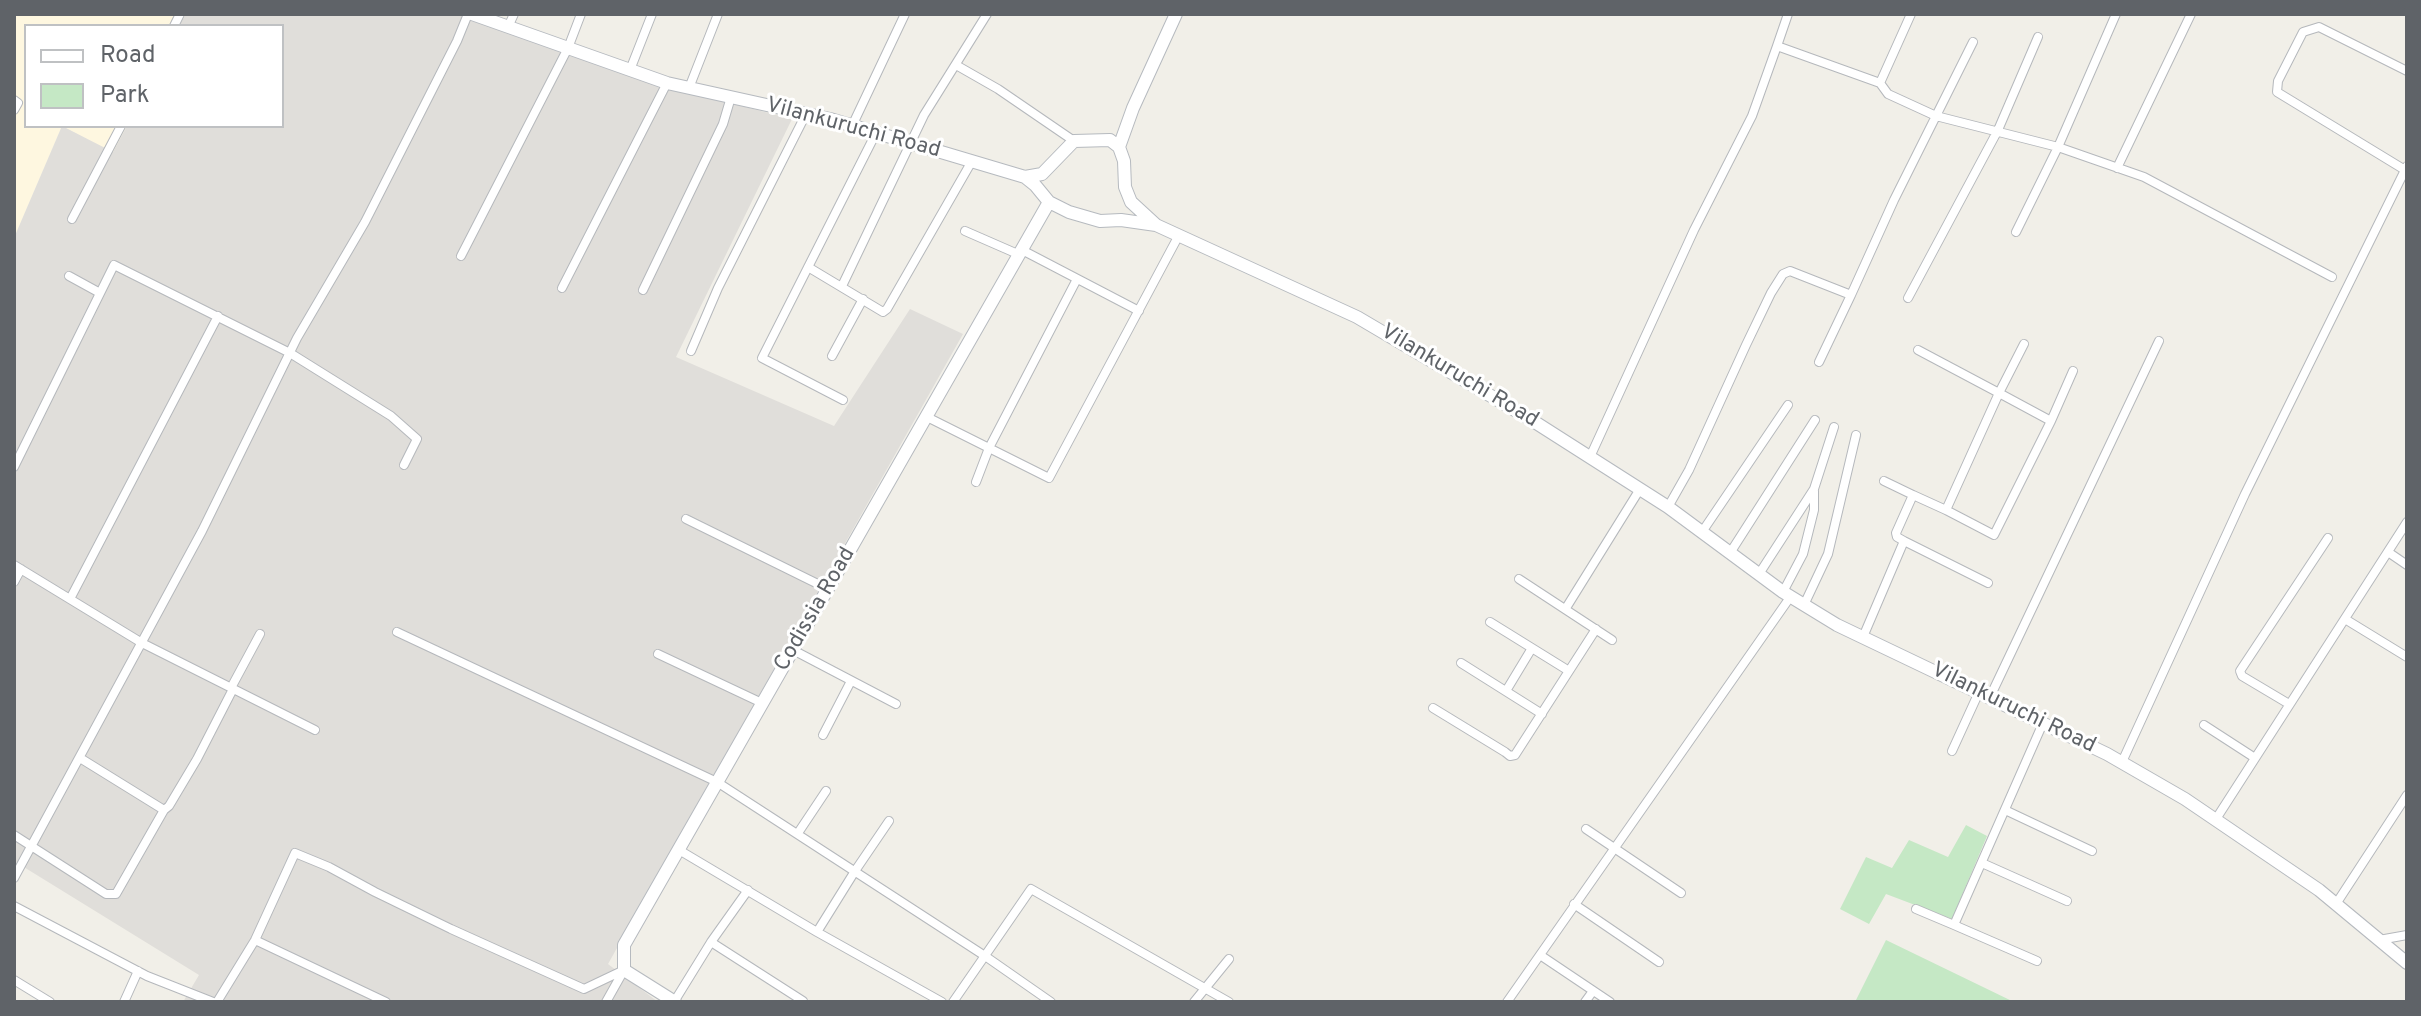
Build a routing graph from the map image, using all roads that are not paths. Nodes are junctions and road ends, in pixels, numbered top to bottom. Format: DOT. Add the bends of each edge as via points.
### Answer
graph roads {
  1 [pos="470,14"];
  2 [pos="514,14"];
  3 [pos="581,14"];
  4 [pos="652,14"];
  5 [pos="718,14"];
  6 [pos="905,14"];
  7 [pos="987,14"];
  8 [pos="1176,14"];
  9 [pos="1788,14"];
  10 [pos="1911,14"];
  11 [pos="2116,14"];
  12 [pos="2191,14"];
  13 [pos="508,27"];
  14 [pos="2038,37"];
  15 [pos="1973,42"];
  16 [pos="1777,46"];
  17 [pos="568,48"];
  18 [pos="956,65"];
  19 [pos="630,70"];
  20 [pos="2407,71"];
  21 [pos="667,83"];
  22 [pos="1880,83"];
  23 [pos="689,88"];
  24 [pos="731,97"];
  25 [pos="14,100"];
  26 [pos="14,110"];
  27 [pos="806,114"];
  28 [pos="1936,116"];
  29 [pos="852,126"];
  30 [pos="120,128"];
  31 [pos="1998,130"];
  32 [pos="876,133"];
  33 [pos="1074,141"];
  34 [pos="909,144"];
  35 [pos="1119,147"];
  36 [pos="2058,147"];
  37 [pos="972,161"];
  38 [pos="2117,168"];
  39 [pos="2406,168"];
  40 [pos="1025,177"];
  41 [pos="1049,202"];
  42 [pos="72,219"];
  43 [pos="1156,225"];
  44 [pos="965,231"];
  45 [pos="2016,232"];
  46 [pos="1179,235"];
  47 [pos="1021,252"];
  48 [pos="461,256"];
  49 [pos="808,267"];
  50 [pos="69,276"];
  51 [pos="2332,277"];
  52 [pos="1077,279"];
  53 [pos="842,286"];
  54 [pos="562,288"];
  55 [pos="643,290"];
  56 [pos="100,293"];
  57 [pos="1851,295"];
  58 [pos="1908,298"];
  59 [pos="863,299"];
  60 [pos="1139,311"];
  61 [pos="218,316"];
  62 [pos="2159,341"];
  63 [pos="2024,344"];
  64 [pos="1918,350"];
  65 [pos="691,351"];
  66 [pos="290,353"];
  67 [pos="832,356"];
  68 [pos="1819,362"];
  69 [pos="2073,371"];
  70 [pos="1999,393"];
  71 [pos="843,400"];
  72 [pos="1788,405"];
  73 [pos="927,417"];
  74 [pos="1815,420"];
  75 [pos="2051,421"];
  76 [pos="1834,427"];
  77 [pos="1856,435"];
  78 [pos="989,448"];
  79 [pos="1590,457"];
  80 [pos="404,465"];
  81 [pos="14,467"];
  82 [pos="1884,481"];
  83 [pos="976,482"];
  84 [pos="1640,489"];
  85 [pos="1814,489"];
  86 [pos="1913,495"];
  87 [pos="1668,507"];
  88 [pos="1946,510"];
  89 [pos="686,519"];
  90 [pos="2407,522"];
  91 [pos="1702,532"];
  92 [pos="2328,538"];
  93 [pos="1904,541"];
  94 [pos="2388,552"];
  95 [pos="1730,553"];
  96 [pos="2407,565"];
  97 [pos="17,567"];
  98 [pos="1759,574"];
  99 [pos="1519,579"];
  100 [pos="14,582"];
  101 [pos="1988,583"];
  102 [pos="828,589"];
  103 [pos="1787,594"];
  104 [pos="70,599"];
  105 [pos="1804,605"];
  106 [pos="1566,608"];
  107 [pos="2345,619"];
  108 [pos="1490,622"];
  109 [pos="1596,629"];
  110 [pos="397,632"];
  111 [pos="260,634"];
  112 [pos="1863,637"];
  113 [pos="1612,640"];
  114 [pos="142,643"];
  115 [pos="1532,648"];
  116 [pos="793,650"];
  117 [pos="658,654"];
  118 [pos="2407,657"];
  119 [pos="1461,663"];
  120 [pos="1569,671"];
  121 [pos="851,681"];
  122 [pos="233,689"];
  123 [pos="1506,691"];
  124 [pos="1984,694"];
  125 [pos="762,703"];
  126 [pos="896,704"];
  127 [pos="2289,704"];
  128 [pos="1433,708"];
  129 [pos="1542,714"];
  130 [pos="2043,723"];
  131 [pos="2204,725"];
  132 [pos="315,730"];
  133 [pos="823,735"];
  134 [pos="1952,751"];
  135 [pos="80,758"];
  136 [pos="2255,758"];
  137 [pos="2122,762"];
  138 [pos="717,782"];
  139 [pos="826,791"];
  140 [pos="2407,795"];
  141 [pos="164,810"];
  142 [pos="2005,810"];
  143 [pos="2216,819"];
  144 [pos="889,821"];
  145 [pos="1586,829"];
  146 [pos="798,833"];
  147 [pos="14,835"];
  148 [pos="32,846"];
  149 [pos="1613,848"];
  150 [pos="679,850"];
  151 [pos="2092,851"];
  152 [pos="1982,863"];
  153 [pos="855,871"];
  154 [pos="14,878"];
  155 [pos="748,890"];
  156 [pos="1681,893"];
  157 [pos="2067,901"];
  158 [pos="1574,904"];
  159 [pos="2336,904"];
  160 [pos="14,906"];
  161 [pos="1916,909"];
  162 [pos="1954,925"];
  163 [pos="817,932"];
  164 [pos="2407,935"];
  165 [pos="255,940"];
  166 [pos="2379,940"];
  167 [pos="711,942"];
  168 [pos="1540,955"];
  169 [pos="985,956"];
  170 [pos="1229,959"];
  171 [pos="2037,961"];
  172 [pos="1659,962"];
  173 [pos="2407,963"];
  174 [pos="624,970"];
  175 [pos="138,971"];
  176 [pos="14,980"];
  177 [pos="1206,989"];
  178 [pos="1593,991"];
  179 [pos="33,993"];
  180 [pos="803,1001"];
  181 [pos="28,1002"];
  182 [pos="50,1002"];
  183 [pos="124,1002"];
  184 [pos="215,1002"];
  185 [pos="386,1002"];
  186 [pos="606,1002"];
  187 [pos="674,1002"];
  188 [pos="942,1002"];
  189 [pos="953,1002"];
  190 [pos="1051,1002"];
  191 [pos="1194,1002"];
  192 [pos="1229,1002"];
  193 [pos="1507,1002"];
  194 [pos="1585,1002"];
  195 [pos="1610,1002"];
  1 -- 13 [label="main road, Vilankuruchi Road"];
  1 -- 66 [label="street" via="365,222"];
  2 -- 13 [label="street"];
  3 -- 17 [label="street"];
  4 -- 19 [label="street"];
  5 -- 23 [label="street"];
  6 -- 29 [label="street"];
  7 -- 18 [label="street"];
  8 -- 35 [label="main road"];
  9 -- 16 [label="street"];
  10 -- 22 [label="street"];
  11 -- 36 [label="street"];
  12 -- 38 [label="street"];
  13 -- 17 [label="main road, Vilankuruchi Road"];
  14 -- 31 [label="street"];
  15 -- 28 [label="street"];
  16 -- 22 [label="street"];
  16 -- 79 [label="street" via="1752,116"];
  17 -- 19 [label="main road, Vilankuruchi Road"];
  17 -- 48 [label="street"];
  18 -- 33 [label="street"];
  18 -- 34 [label="street"];
  19 -- 21 [label="main road, Vilankuruchi Road"];
  20 -- 39 [label="street" via="2319,27 2303,32 2277,92"];
  21 -- 23 [label="main road, Vilankuruchi Road"];
  21 -- 54 [label="street"];
  22 -- 28 [label="street" via="1888,94"];
  23 -- 24 [label="main road, Vilankuruchi Road"];
  24 -- 27 [label="main road, Vilankuruchi Road"];
  24 -- 55 [label="street"];
  25 -- 26 [label="street"];
  27 -- 29 [label="main road, Vilankuruchi Road"];
  27 -- 65 [label="street"];
  28 -- 31 [label="street"];
  28 -- 57 [label="street"];
  29 -- 32 [label="main road, Vilankuruchi Road"];
  30 -- 42 [label="street"];
  31 -- 36 [label="street"];
  31 -- 58 [label="street"];
  32 -- 34 [label="main road, Vilankuruchi Road"];
  32 -- 49 [label="street"];
  33 -- 35 [label="main road" via="1110,140"];
  33 -- 40 [label="main road" via="1042,174"];
  34 -- 37 [label="main road, Vilankuruchi Road"];
  34 -- 53 [label="street"];
  35 -- 43 [label="main road, Vilankuruchi Road" via="1131,202"];
  36 -- 38 [label="street"];
  36 -- 45 [label="street"];
  37 -- 40 [label="main road, Vilankuruchi Road"];
  37 -- 59 [label="street" via="887,309 883,312"];
  38 -- 51 [label="street" via="2144,177"];
  39 -- 137 [label="street" via="2245,494"];
  40 -- 41 [label="main road"];
  41 -- 43 [label="main road" via="1100,221"];
  41 -- 47 [label="main road, Codissia Road"];
  43 -- 46 [label="main road, Vilankuruchi Road"];
  44 -- 47 [label="street"];
  46 -- 60 [label="street"];
  46 -- 79 [label="main road, Vilankuruchi Road" via="1357,317"];
  47 -- 52 [label="street"];
  47 -- 73 [label="main road, Codissia Road"];
  49 -- 53 [label="street"];
  49 -- 71 [label="street" via="762,358"];
  50 -- 56 [label="street"];
  52 -- 60 [label="street"];
  52 -- 78 [label="street"];
  53 -- 59 [label="street"];
  56 -- 61 [label="street" via="114,265"];
  56 -- 81 [label="street"];
  57 -- 68 [label="street"];
  57 -- 87 [label="street" via="1790,271 1783,274"];
  59 -- 67 [label="street"];
  60 -- 78 [label="street" via="1049,478"];
  61 -- 66 [label="street"];
  61 -- 104 [label="street"];
  62 -- 124 [label="street"];
  63 -- 70 [label="street"];
  64 -- 70 [label="street"];
  66 -- 80 [label="street" via="391,416 417,439"];
  66 -- 114 [label="street"];
  69 -- 75 [label="street"];
  70 -- 75 [label="street"];
  70 -- 88 [label="street"];
  72 -- 91 [label="street"];
  73 -- 78 [label="street"];
  73 -- 102 [label="main road, Codissia Road"];
  74 -- 95 [label="street"];
  75 -- 88 [label="street" via="1994,535"];
  76 -- 85 [label="street"];
  77 -- 105 [label="street" via="1828,554"];
  78 -- 83 [label="street"];
  79 -- 84 [label="main road, Vilankuruchi Road"];
  82 -- 86 [label="street"];
  84 -- 87 [label="main road, Vilankuruchi Road"];
  84 -- 106 [label="street"];
  85 -- 98 [label="street"];
  85 -- 103 [label="street" via="1803,554"];
  86 -- 88 [label="street"];
  86 -- 93 [label="street" via="1896,533"];
  87 -- 91 [label="main road, Vilankuruchi Road"];
  89 -- 102 [label="street"];
  90 -- 94 [label="street"];
  91 -- 95 [label="main road, Vilankuruchi Road"];
  92 -- 127 [label="street" via="2240,671"];
  93 -- 101 [label="street"];
  93 -- 112 [label="street"];
  94 -- 96 [label="street"];
  94 -- 107 [label="street"];
  95 -- 98 [label="main road, Vilankuruchi Road"];
  97 -- 100 [label="street"];
  97 -- 104 [label="street"];
  98 -- 103 [label="main road, Vilankuruchi Road"];
  99 -- 106 [label="street"];
  102 -- 116 [label="main road, Codissia Road"];
  103 -- 105 [label="main road, Vilankuruchi Road"];
  103 -- 149 [label="street"];
  104 -- 114 [label="street"];
  105 -- 112 [label="main road, Vilankuruchi Road"];
  106 -- 109 [label="street"];
  107 -- 118 [label="street"];
  107 -- 127 [label="street"];
  108 -- 115 [label="street"];
  109 -- 113 [label="street"];
  109 -- 120 [label="street"];
  110 -- 138 [label="street"];
  111 -- 122 [label="street"];
  112 -- 124 [label="main road, Vilankuruchi Road"];
  114 -- 122 [label="street"];
  114 -- 135 [label="street"];
  115 -- 120 [label="street"];
  115 -- 123 [label="street"];
  116 -- 121 [label="street"];
  116 -- 125 [label="main road, Codissia Road"];
  117 -- 125 [label="street"];
  119 -- 123 [label="street"];
  120 -- 129 [label="street"];
  121 -- 126 [label="street"];
  121 -- 133 [label="street"];
  122 -- 132 [label="street"];
  122 -- 141 [label="street"];
  123 -- 129 [label="street"];
  124 -- 130 [label="main road, Vilankuruchi Road"];
  124 -- 134 [label="street"];
  125 -- 138 [label="main road, Codissia Road"];
  127 -- 136 [label="street"];
  128 -- 129 [label="street" via="1510,756"];
  130 -- 137 [label="main road, Vilankuruchi Road"];
  130 -- 142 [label="street"];
  131 -- 136 [label="street"];
  135 -- 141 [label="street"];
  135 -- 148 [label="street"];
  136 -- 143 [label="street"];
  137 -- 143 [label="main road, Vilankuruchi Road"];
  138 -- 146 [label="street"];
  138 -- 150 [label="main road, Codissia Road"];
  139 -- 146 [label="street"];
  140 -- 159 [label="street"];
  141 -- 148 [label="street" via="116,894 106,894"];
  142 -- 151 [label="street"];
  142 -- 152 [label="street"];
  143 -- 159 [label="main road, Vilankuruchi Road"];
  144 -- 153 [label="street"];
  145 -- 149 [label="street"];
  146 -- 153 [label="street"];
  147 -- 148 [label="street"];
  148 -- 154 [label="street"];
  149 -- 156 [label="street"];
  149 -- 158 [label="street"];
  150 -- 155 [label="street"];
  150 -- 174 [label="main road, Codissia Road" via="624,945"];
  152 -- 157 [label="street"];
  152 -- 162 [label="street"];
  153 -- 163 [label="street"];
  153 -- 169 [label="street"];
  155 -- 163 [label="street"];
  155 -- 167 [label="street"];
  158 -- 168 [label="street"];
  158 -- 172 [label="street"];
  159 -- 166 [label="main road, Vilankuruchi Road"];
  160 -- 175 [label="street"];
  161 -- 162 [label="street"];
  162 -- 171 [label="street"];
  163 -- 188 [label="street"];
  164 -- 166 [label="street"];
  165 -- 174 [label="street" via="295,853 584,989"];
  165 -- 184 [label="street"];
  165 -- 185 [label="street"];
  166 -- 173 [label="main road, Vilankuruchi Road"];
  167 -- 180 [label="street"];
  167 -- 187 [label="street"];
  168 -- 178 [label="street"];
  168 -- 193 [label="street"];
  169 -- 177 [label="street" via="1031,889"];
  169 -- 189 [label="street"];
  169 -- 190 [label="street"];
  170 -- 177 [label="street"];
  174 -- 186 [label="street"];
  174 -- 187 [label="main road"];
  175 -- 183 [label="street"];
  175 -- 184 [label="street"];
  176 -- 179 [label="street"];
  177 -- 191 [label="street"];
  177 -- 192 [label="street"];
  178 -- 194 [label="street"];
  178 -- 195 [label="street"];
  179 -- 181 [label="street"];
  179 -- 182 [label="street"];
}
